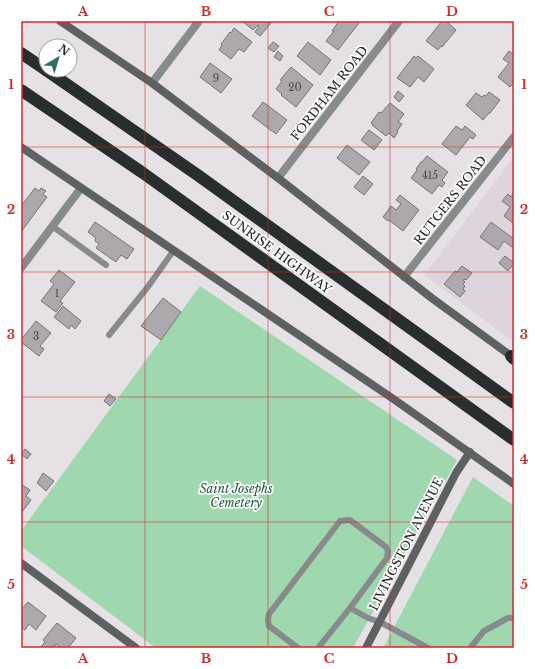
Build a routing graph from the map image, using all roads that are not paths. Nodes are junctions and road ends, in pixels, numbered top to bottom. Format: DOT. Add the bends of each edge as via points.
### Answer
graph roads {
  1 [pos="60,21"];
  2 [pos="199,21"];
  3 [pos="400,21"];
  4 [pos="21,53"];
  5 [pos="38,65"];
  6 [pos="58,78"];
  7 [pos="152,83"];
  8 [pos="21,90"];
  9 [pos="514,137"];
  10 [pos="21,147"];
  11 [pos="278,178"];
  12 [pos="81,188"];
  13 [pos="52,226"];
  14 [pos="174,250"];
  15 [pos="106,265"];
  16 [pos="21,268"];
  17 [pos="404,277"];
  18 [pos="109,335"];
  19 [pos="513,356"];
  20 [pos="514,403"];
  21 [pos="514,440"];
  22 [pos="470,452"];
  23 [pos="514,484"];
  24 [pos="21,563"];
  25 [pos="350,608"];
  26 [pos="514,618"];
  27 [pos="380,622"];
  28 [pos="136,648"];
  29 [pos="298,648"];
  30 [pos="318,648"];
  31 [pos="366,648"];
  32 [pos="428,648"];
  33 [pos="470,648"];
  1 -- 7 [label="main road"];
  2 -- 7 [label="street"];
  3 -- 11 [label="street, FORDHAM ROAD"];
  4 -- 5 [label="highway, SUNRISE HIGHWAY"];
  6 -- 20 [label="highway, SUNRISE HIGHWAY" via="199,176"];
  7 -- 11 [label="main road"];
  8 -- 21 [label="highway, SUNRISE HIGHWAY" via="143,173"];
  9 -- 17 [label="street, RUTGERS ROAD"];
  10 -- 12 [label="main road"];
  11 -- 17 [label="main road"];
  12 -- 13 [label="street"];
  12 -- 14 [label="main road"];
  13 -- 15 [label="lane"];
  13 -- 16 [label="street"];
  14 -- 18 [label="lane"];
  14 -- 22 [label="main road"];
  17 -- 19 [label="main road"];
  22 -- 23 [label="main road"];
  22 -- 27 [label="main road, LIVINGSTON AVENUE" via="456,473"];
  24 -- 28 [label="main road"];
  25 -- 27 [label="lane"];
  25 -- 29 [label="lane" via="387,558 388,551 350,520 345,520 340,521 269,614 269,626"];
  25 -- 30 [label="lane"];
  26 -- 33 [label="lane" via="508,618 484,631"];
  27 -- 31 [label="main road, LIVINGSTON AVENUE"];
  27 -- 32 [label="lane"];
}
